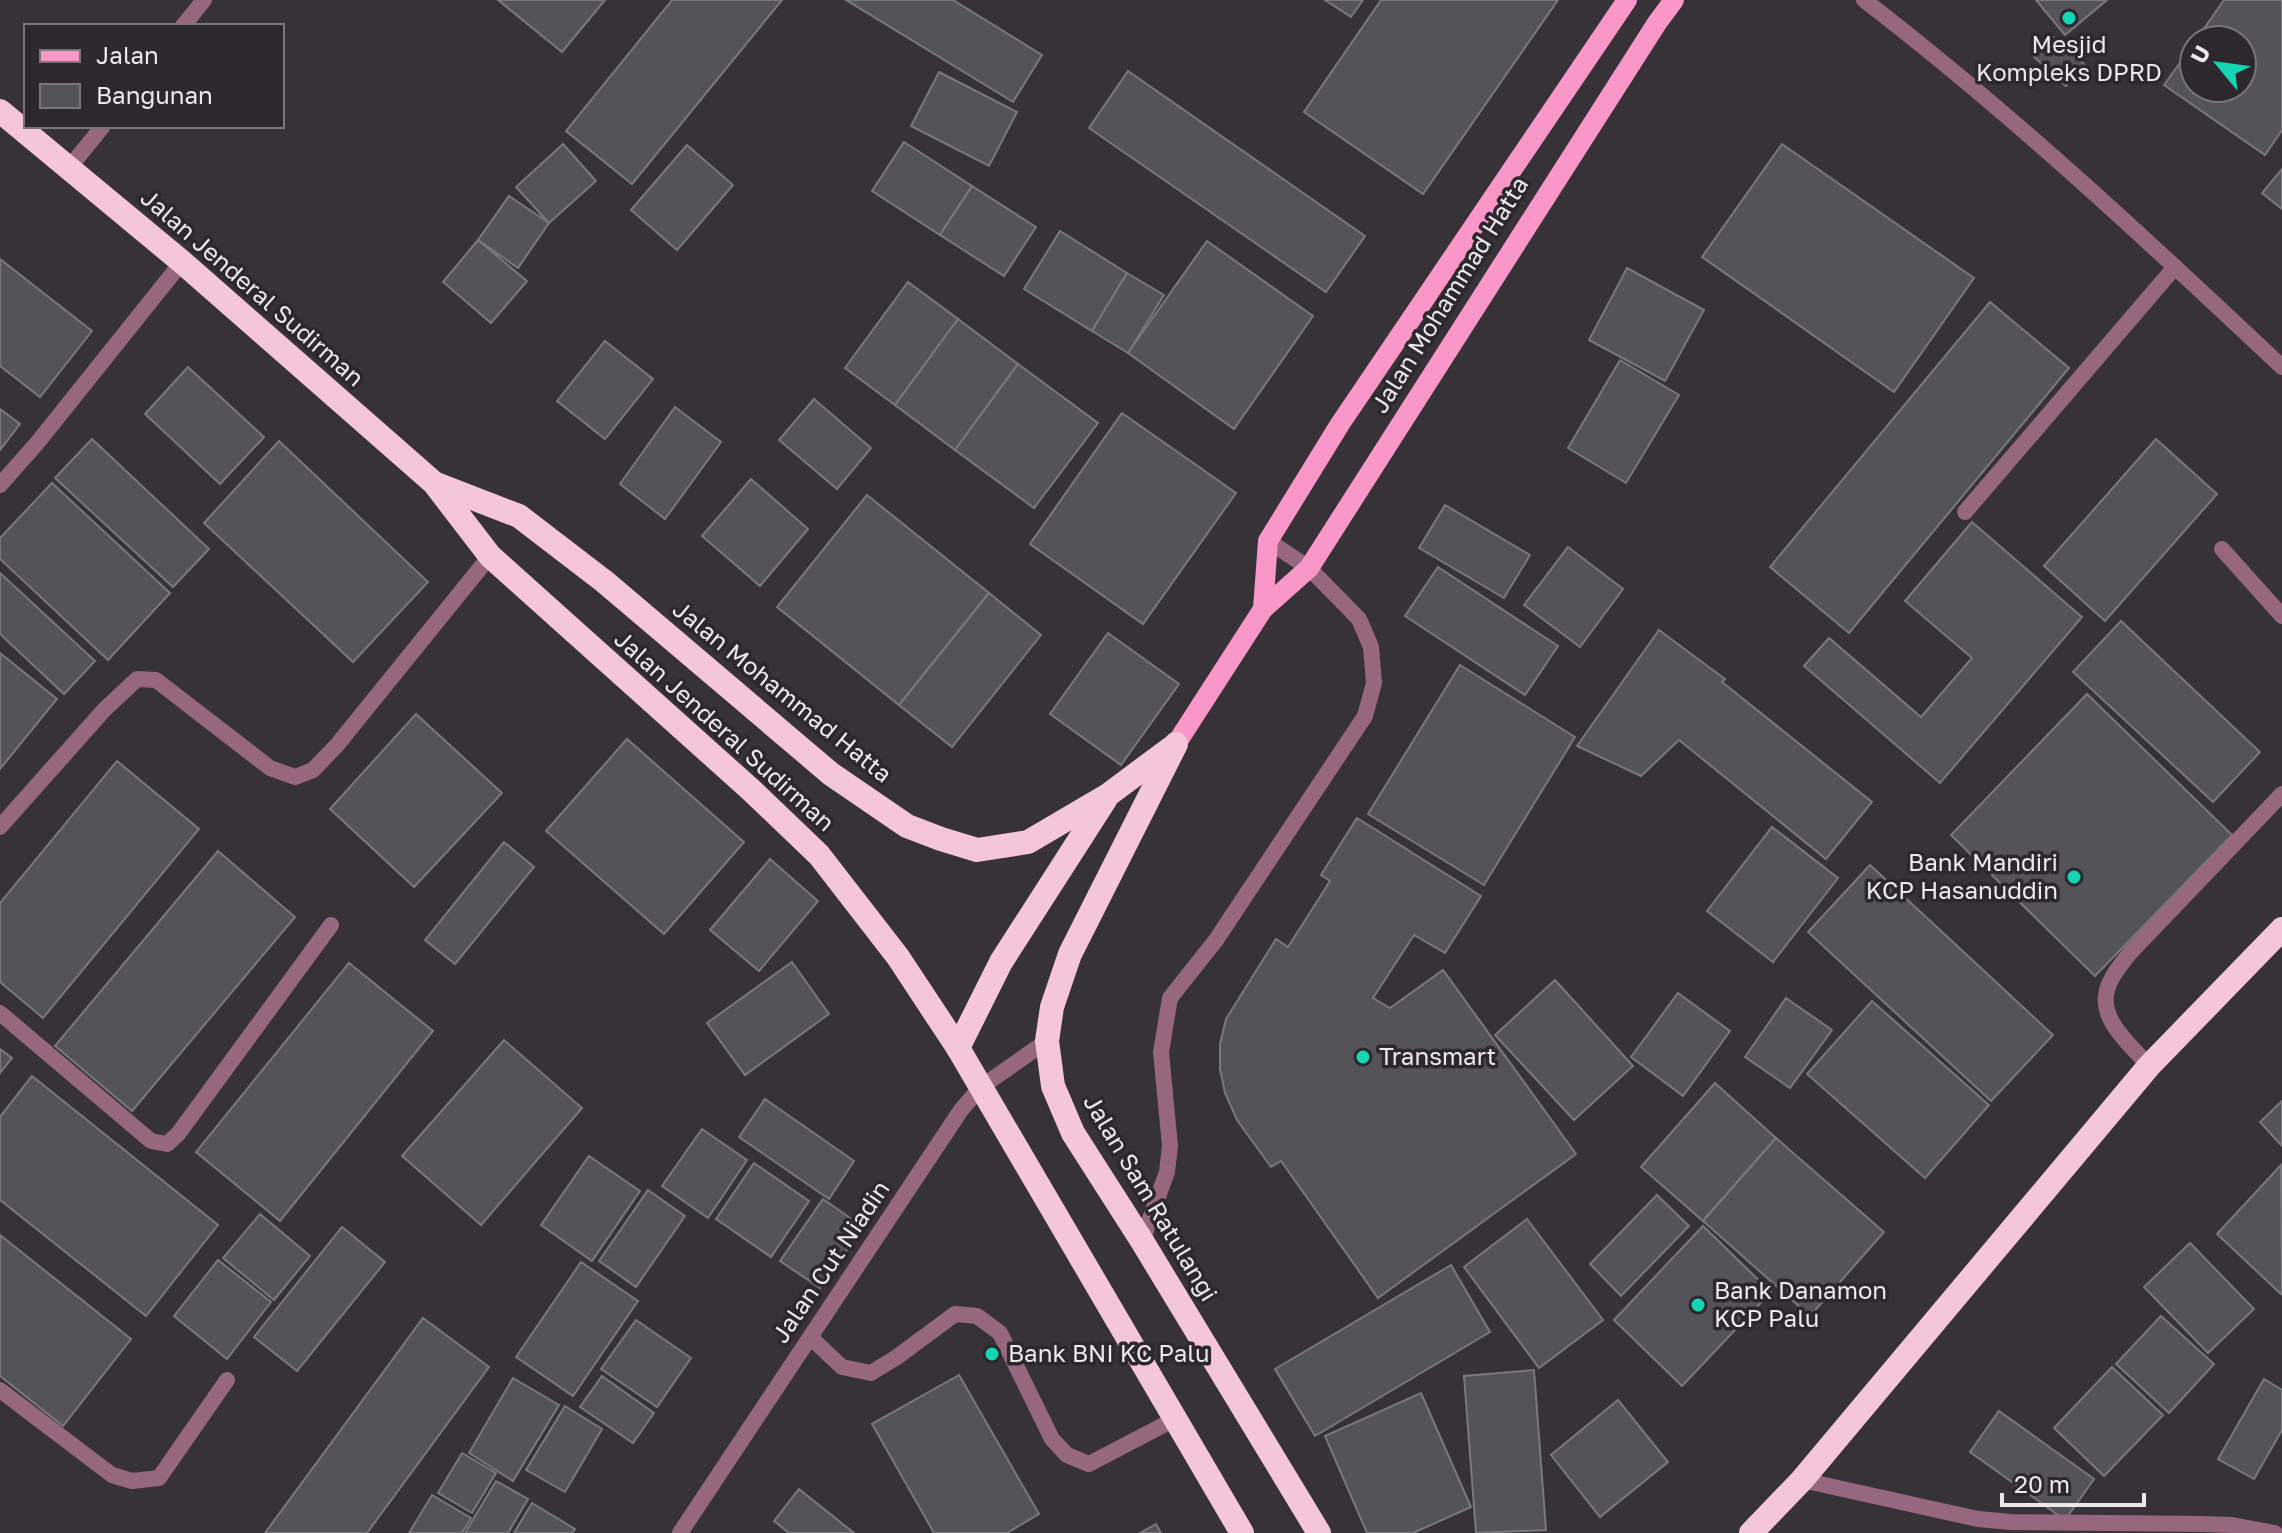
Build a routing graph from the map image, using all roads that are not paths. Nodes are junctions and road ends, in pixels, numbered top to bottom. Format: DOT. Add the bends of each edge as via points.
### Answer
graph roads {
  1 [pos="204,0"];
  2 [pos="1627,0"];
  3 [pos="1674,0"];
  4 [pos="1864,0"];
  5 [pos="185,24"];
  6 [pos="0,111"];
  7 [pos="101,128"];
  8 [pos="69,168"];
  9 [pos="182,262"];
  10 [pos="2175,267"];
  11 [pos="2282,367"];
  12 [pos="434,483"];
  13 [pos="0,485"];
  14 [pos="1965,512"];
  15 [pos="1268,541"];
  16 [pos="2222,549"];
  17 [pos="490,556"];
  18 [pos="1309,568"];
  19 [pos="1263,609"];
  20 [pos="2282,616"];
  21 [pos="1176,744"];
  22 [pos="2282,794"];
  23 [pos="1108,795"];
  24 [pos="0,827"];
  25 [pos="331,925"];
  26 [pos="2282,929"];
  27 [pos="0,1013"];
  28 [pos="1047,1041"];
  29 [pos="958,1048"];
  30 [pos="2149,1066"];
  31 [pos="981,1087"];
  32 [pos="1142,1241"];
  33 [pos="810,1337"];
  34 [pos="227,1380"];
  35 [pos="0,1390"];
  36 [pos="1175,1419"];
  37 [pos="1802,1480"];
  38 [pos="2250,1531"];
  39 [pos="680,1533"];
  40 [pos="1242,1533"];
  41 [pos="1319,1533"];
  42 [pos="1751,1533"];
  43 [pos="2275,1533"];
  1 -- 5 [label="street"];
  2 -- 15 [label="main road, Jalan Mohammad Hatta" via="1340,424"];
  3 -- 18 [label="main road, Jalan Mohammad Hatta"];
  4 -- 10 [label="street" via="1940,59"];
  6 -- 8 [label="highway, Jalan Jenderal Sudirman"];
  7 -- 8 [label="street"];
  8 -- 9 [label="highway, Jalan Jenderal Sudirman"];
  9 -- 12 [label="highway, Jalan Jenderal Sudirman"];
  9 -- 13 [label="street"];
  10 -- 11 [label="street"];
  10 -- 14 [label="street"];
  12 -- 17 [label="highway, Jalan Jenderal Sudirman"];
  12 -- 23 [label="highway, Jalan Mohammad Hatta" via="519,516 831,774 907,826 977,850 1004,848 1028,842"];
  15 -- 18 [label="street"];
  15 -- 19 [label="main road, Jalan Mohammad Hatta"];
  16 -- 20 [label="street"];
  17 -- 24 [label="street" via="313,770 295,777 270,768 156,680 137,679"];
  17 -- 29 [label="highway, Jalan Jenderal Sudirman" via="819,855 898,957"];
  18 -- 19 [label="main road, Jalan Mohammad Hatta"];
  18 -- 32 [label="street" via="1359,619 1371,647 1374,683 1365,716 1216,940 1170,998 1161,1052 1170,1146 1167,1172"];
  19 -- 21 [label="main road, Jalan Mohammad Hatta"];
  21 -- 23 [label="highway, Jalan Mohammad Hatta"];
  21 -- 28 [label="highway, Jalan Sam Ratulangi" via="1070,954"];
  22 -- 30 [label="street" via="2129,954 2110,981 2103,1002 2110,1022"];
  23 -- 29 [label="highway" via="1001,962"];
  25 -- 27 [label="street" via="167,1144 151,1141"];
  26 -- 30 [label="highway"];
  28 -- 31 [label="street, Jalan Cut Niadin"];
  28 -- 32 [label="highway, Jalan Sam Ratulangi" via="1053,1086 1073,1133"];
  29 -- 31 [label="highway, Jalan Jenderal Sudirman"];
  30 -- 37 [label="highway"];
  31 -- 33 [label="street, Jalan Cut Niadin"];
  31 -- 36 [label="highway, Jalan Jenderal Sudirman"];
  32 -- 41 [label="highway, Jalan Sam Ratulangi"];
  33 -- 36 [label="street" via="842,1367 871,1373 955,1314 977,1316 1000,1333 1052,1439 1067,1455 1089,1464"];
  33 -- 39 [label="street, Jalan Cut Niadin"];
  34 -- 35 [label="street" via="159,1478 132,1481 112,1475"];
  36 -- 40 [label="highway, Jalan Jenderal Sudirman"];
  37 -- 38 [label="street" via="1978,1519 2166,1522 2232,1525"];
  37 -- 42 [label="highway"];
  38 -- 43 [label="street"];
}
